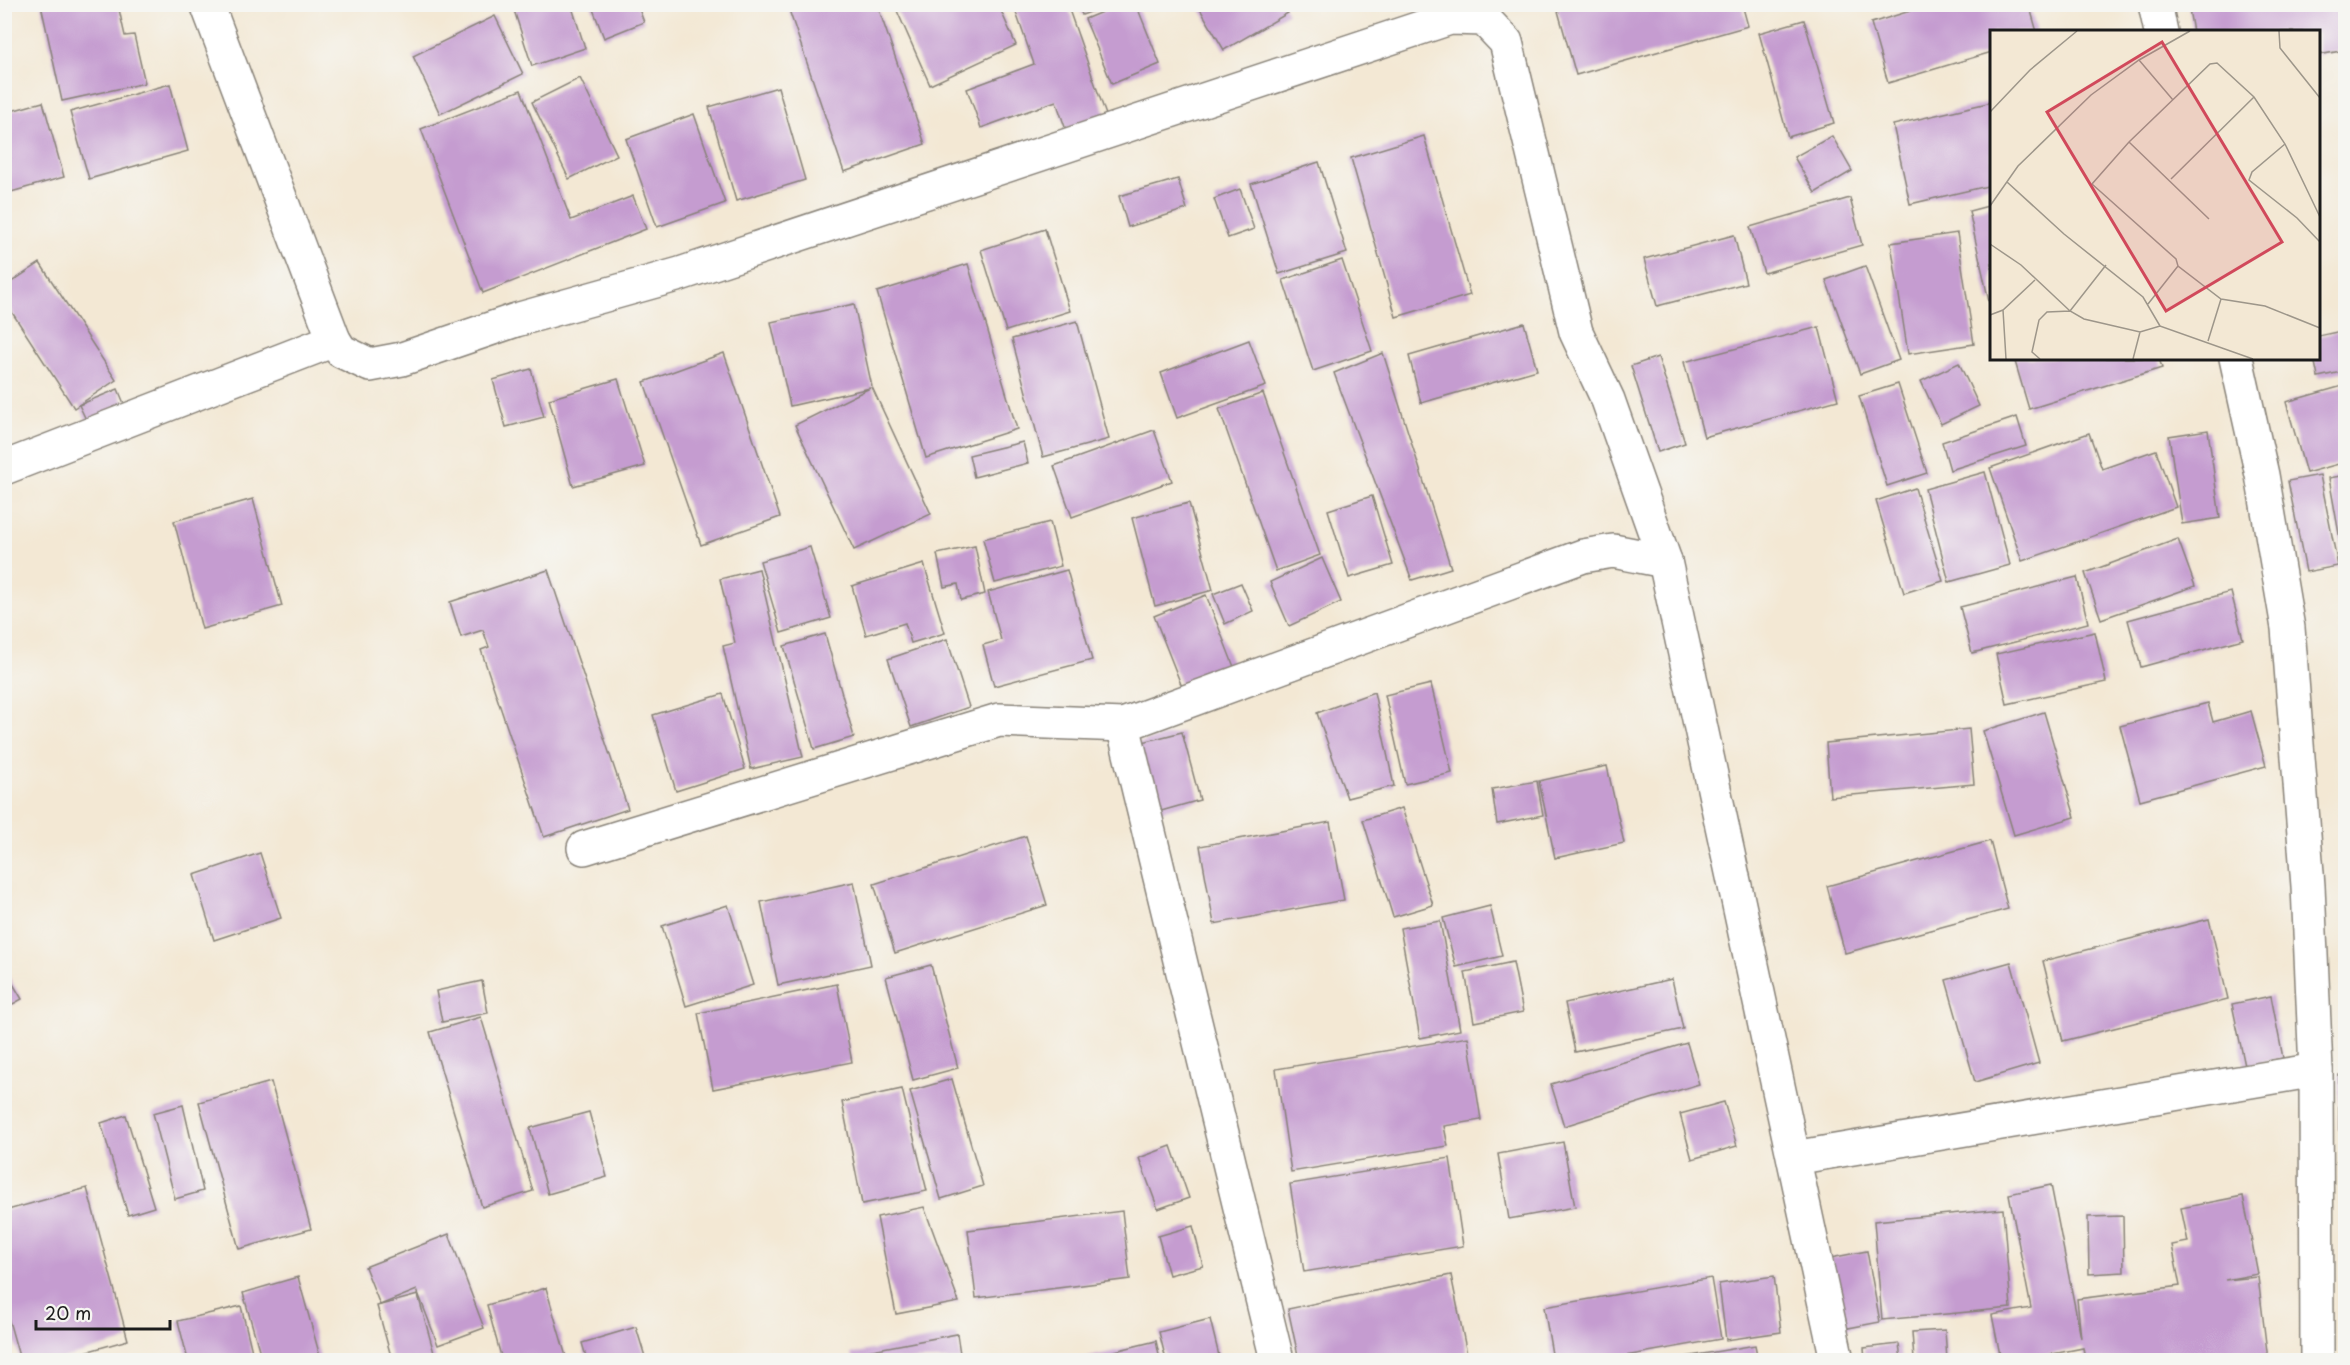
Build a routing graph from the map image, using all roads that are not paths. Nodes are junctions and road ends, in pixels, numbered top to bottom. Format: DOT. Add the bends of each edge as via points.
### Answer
graph roads {
  1 [pos="207,4"];
  2 [pos="2155,4"];
  3 [pos="2161,30"];
  4 [pos="334,340"];
  5 [pos="2236,360"];
  6 [pos="4,468"];
  7 [pos="1665,561"];
  8 [pos="1123,725"];
  9 [pos="584,848"];
  10 [pos="2316,1070"];
  11 [pos="1794,1158"];
  12 [pos="1277,1360"];
  13 [pos="1838,1360"];
  14 [pos="2317,1360"];
  1 -- 4 [label="street"];
  2 -- 3 [label="street"];
  4 -- 6 [label="street"];
  4 -- 7 [label="street" via="341,351 370,365 402,359 516,320 680,274 1450,18 1484,19 1506,42 1576,333 1608,400"];
  5 -- 10 [label="street" via="2262,475 2288,628 2308,886"];
  7 -- 8 [label="street" via="1613,551 1583,556"];
  7 -- 11 [label="street"];
  8 -- 9 [label="street" via="999,720"];
  8 -- 12 [label="street"];
  10 -- 11 [label="street"];
  10 -- 14 [label="street"];
  11 -- 13 [label="street"];
}
